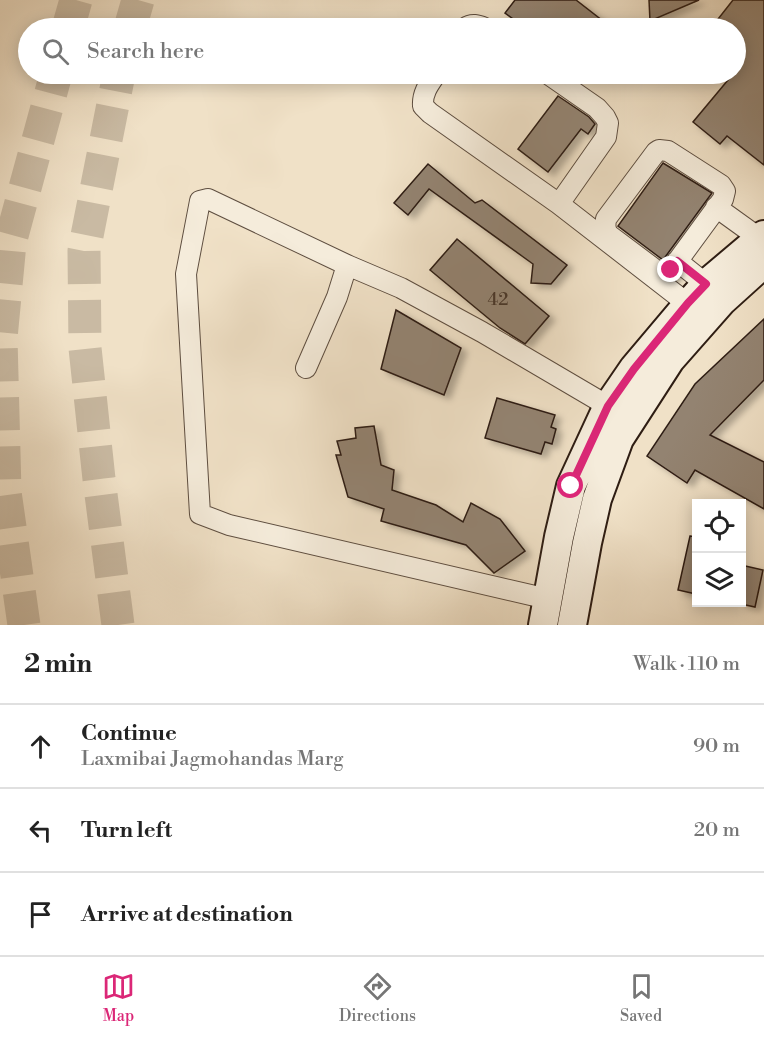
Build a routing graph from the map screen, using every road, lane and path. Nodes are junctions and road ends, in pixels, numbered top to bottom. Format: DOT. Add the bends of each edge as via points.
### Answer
graph roads {
  1 [pos="429,84"];
  2 [pos="562,84"];
  3 [pos="559,204"];
  4 [pos="716,207"];
  5 [pos="763,245"];
  6 [pos="677,261"];
  7 [pos="347,265"];
  8 [pos="697,294"];
  9 [pos="306,368"];
  10 [pos="608,406"];
  11 [pos="555,563"];
  12 [pos="581,573"];
  13 [pos="546,612"];
  14 [pos="572,625"];
  1 -- 3 [label="street" via="423,106 430,113"];
  2 -- 3 [label="street" via="597,108 608,123 606,137"];
  3 -- 8 [label="street"];
  4 -- 5 [label="street"];
  4 -- 6 [label="street"];
  4 -- 6 [label="street" via="724,188 668,151 659,150 606,219 609,236 657,271 667,272"];
  5 -- 8 [label="main road"];
  5 -- 12 [label="main road" via="722,301 670,360 620,439 597,499"];
  6 -- 8 [label="street"];
  7 -- 9 [label="street" via="338,297"];
  7 -- 10 [label="street" via="401,288"];
  7 -- 13 [label="street" via="208,199 200,201 186,274 200,514"];
  8 -- 10 [label="main road"];
  10 -- 11 [label="main road" via="571,486"];
  11 -- 12 [label="street"];
  11 -- 13 [label="main road"];
  12 -- 14 [label="main road"];
}
